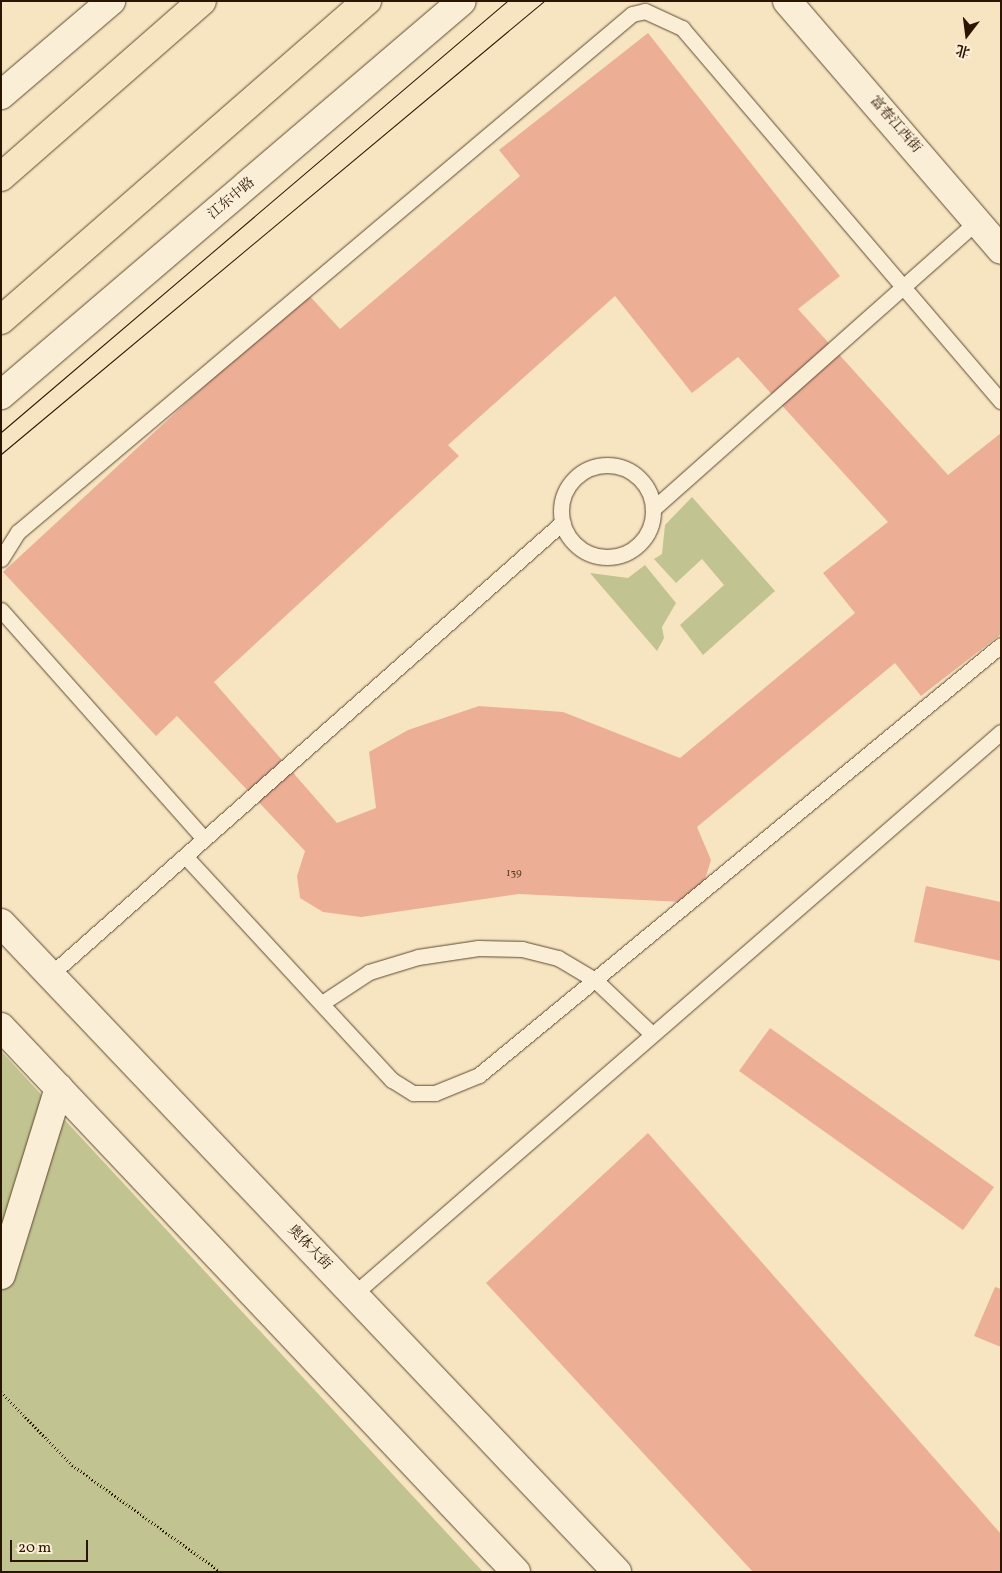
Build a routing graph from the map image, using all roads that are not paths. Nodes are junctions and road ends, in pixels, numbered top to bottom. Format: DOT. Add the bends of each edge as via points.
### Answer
graph roads {
  1 [pos="111,1"];
  2 [pos="202,1"];
  3 [pos="367,1"];
  4 [pos="462,1"];
  5 [pos="787,1"];
  6 [pos="1,95"];
  7 [pos="1,177"];
  8 [pos="978,220"];
  9 [pos="1001,250"];
  10 [pos="903,287"];
  11 [pos="1,320"];
  12 [pos="1,395"];
  13 [pos="1001,401"];
  14 [pos="653,510"];
  15 [pos="563,522"];
  16 [pos="1,559"];
  17 [pos="1,610"];
  18 [pos="1001,645"];
  19 [pos="1001,732"];
  20 [pos="204,839"];
  21 [pos="185,856"];
  22 [pos="1,923"];
  23 [pos="50,975"];
  24 [pos="595,980"];
  25 [pos="322,1003"];
  26 [pos="1,1027"];
  27 [pos="652,1034"];
  28 [pos="59,1088"];
  29 [pos="1,1275"];
  30 [pos="354,1294"];
  31 [pos="516,1572"];
  32 [pos="617,1572"];
  1 -- 6 [label="main road"];
  2 -- 7 [label="main road"];
  3 -- 11 [label="main road"];
  4 -- 12 [label="main road, 江东中路"];
  5 -- 8 [label="main road, 富春江西街"];
  8 -- 9 [label="main road, 富春江西街"];
  8 -- 10 [label="lane"];
  10 -- 13 [label="lane"];
  10 -- 14 [label="lane"];
  10 -- 16 [label="lane" via="682,28 645,11 632,14 18,532"];
  14 -- 15 [label="lane" via="648,530 634,548 607,556 579,547"];
  14 -- 15 [label="lane" via="642,481 630,471 600,465 573,479 561,507"];
  15 -- 20 [label="lane"];
  17 -- 20 [label="lane"];
  18 -- 24 [label="lane"];
  19 -- 27 [label="lane"];
  20 -- 21 [label="lane"];
  21 -- 23 [label="lane"];
  21 -- 25 [label="lane"];
  22 -- 23 [label="main road, 奥体大街"];
  23 -- 30 [label="main road, 奥体大街"];
  24 -- 25 [label="lane" via="558,958 522,949 478,948 418,957 368,972"];
  24 -- 25 [label="lane" via="479,1075 435,1093 413,1093 392,1080"];
  24 -- 27 [label="lane"];
  26 -- 28 [label="main road"];
  27 -- 30 [label="lane"];
  28 -- 29 [label="main road"];
  28 -- 31 [label="main road"];
  30 -- 32 [label="main road, 奥体大街"];
}
